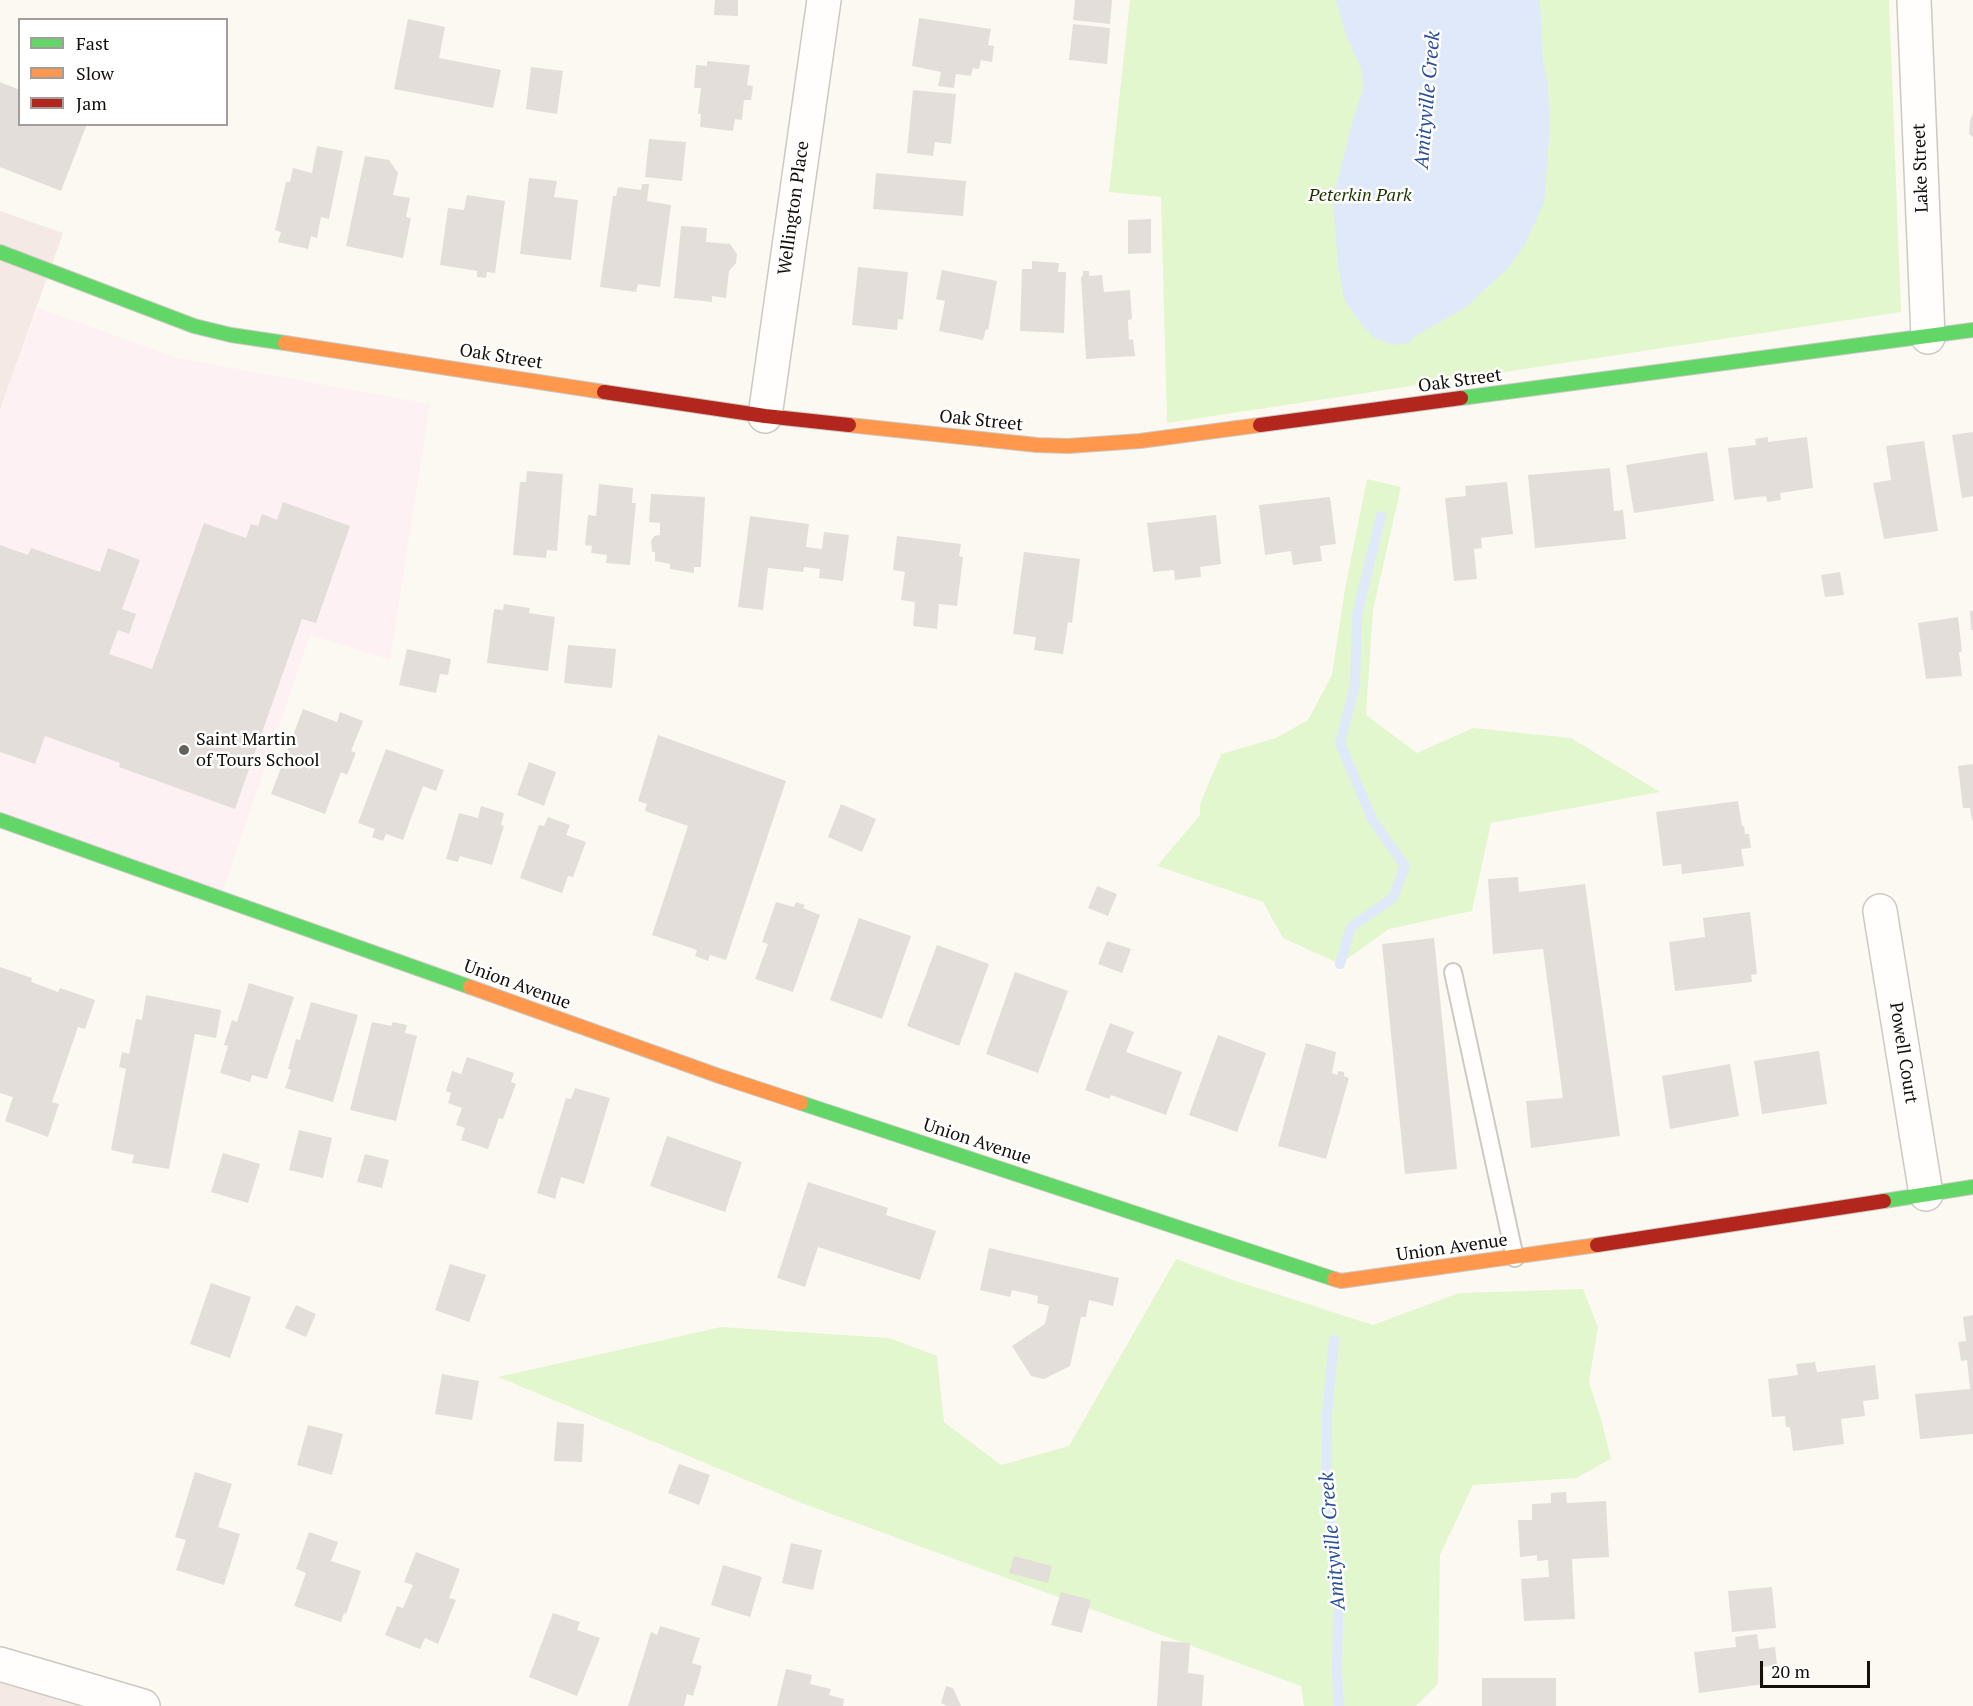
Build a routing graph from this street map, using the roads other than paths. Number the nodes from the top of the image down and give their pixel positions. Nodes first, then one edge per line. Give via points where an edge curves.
1 (824, 0) edge
2 (1914, 0) edge
3 (0, 252) edge
4 (1973, 330) edge
5 (1928, 337) junction
6 (765, 416) junction
7 (0, 820) edge
8 (1880, 912) dead end
9 (1453, 972) dead end
10 (1973, 1187) edge
11 (1926, 1194) junction
12 (1515, 1257) junction
13 (0, 1664) edge
14 (143, 1706) edge

1 - 6 street, Wellington Place
2 - 5 street, Lake Street
3 - 6 street, Oak Street via 194,327 231,335
4 - 5 street, Oak Street
5 - 6 street, Oak Street via 1140,441 1068,446
7 - 12 street, Union Avenue via 720,1076 1341,1281
8 - 11 street, Powell Court
9 - 12 lane
10 - 11 street, Union Avenue
11 - 12 street, Union Avenue
13 - 14 street

